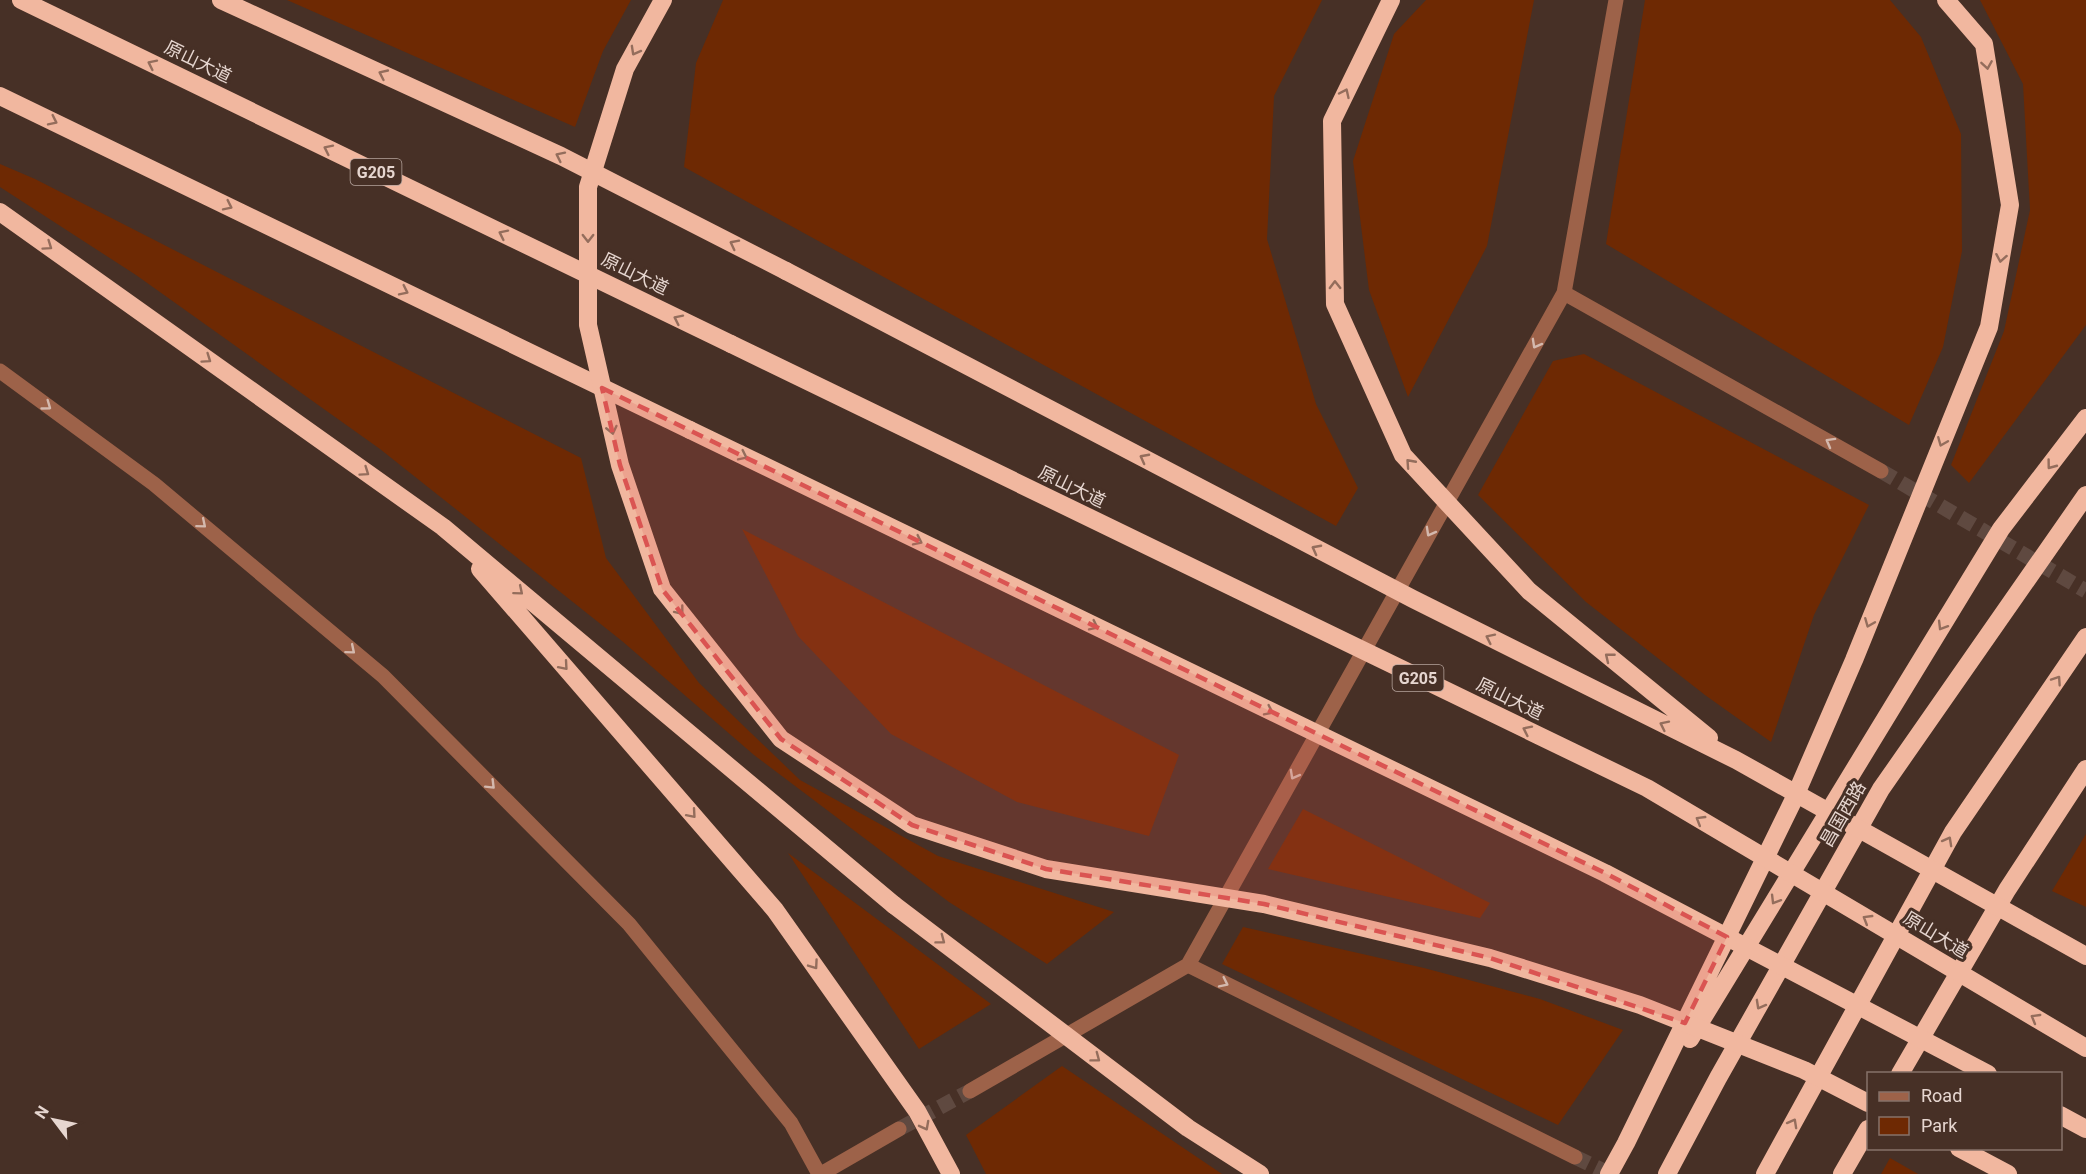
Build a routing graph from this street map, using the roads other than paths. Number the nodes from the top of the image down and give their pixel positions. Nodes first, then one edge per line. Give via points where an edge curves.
1 (21, 0) edge
2 (221, 0) edge
3 (663, 0) edge
4 (1391, 0) edge
5 (1616, 0) edge
6 (1946, 0) edge
7 (0, 96) edge
8 (0, 212) edge
9 (1564, 292) junction
10 (0, 371) edge
11 (2086, 418) edge
12 (1881, 471) tunnel mouth
13 (2086, 495) edge
14 (443, 527) junction
15 (2086, 637) edge
16 (1736, 760) junction
17 (2086, 769) edge
18 (1996, 906) junction
19 (2086, 945) edge
20 (2086, 956) edge
21 (1188, 965) junction
22 (2086, 1048) edge
23 (1901, 1072) edge
24 (1984, 1072) edge
25 (970, 1091) tunnel mouth
26 (1867, 1101) edge
27 (2062, 1116) edge
28 (899, 1129) tunnel mouth
29 (2086, 1129) edge
30 (1867, 1132) edge
31 (1626, 1143) junction
32 (1961, 1150) edge
33 (1575, 1157) tunnel mouth
34 (820, 1174) edge
35 (951, 1174) edge
36 (1260, 1174) edge
37 (1609, 1174) edge
38 (1667, 1174) edge
39 (1765, 1174) edge
40 (1842, 1174) edge
41 (2008, 1174) edge

22 -> 1 highway, 原山大道 / G205, bridge via 1647,788
16 -> 2 highway, bridge via 1413,599 561,156
3 -> 26 highway, bridge via 625,69 588,187 588,326 620,465 662,589 781,740 912,825 1047,869 1264,903 1490,958 1640,1005 1804,1070
16 -> 4 highway, bridge via 1529,591 1403,455 1335,304 1332,121
5 - 9 lane
6 -> 31 highway via 1984,44 2010,205 1989,327 1793,801
7 -> 24 highway, bridge via 1605,873
8 -> 14 highway
12 -> 9 lane
9 -> 21 lane
10 -> 34 lane via 154,484 383,676 629,924 791,1123
11 -> 31 highway via 2001,530
13 -> 38 highway, 昌国西路 via 1881,789
14 -> 35 highway via 776,910 917,1111
14 -> 36 highway, bridge via 894,905 1188,1128
39 -> 15 highway via 1953,832
16 - 18 highway, bridge
17 - 23 highway via 2007,890
18 - 19 highway, bridge
18 - 20 highway, bridge
21 - 25 lane
21 -> 33 lane
27 - 29 highway
28 - 34 lane
30 - 40 highway
31 - 37 highway
32 - 41 highway

